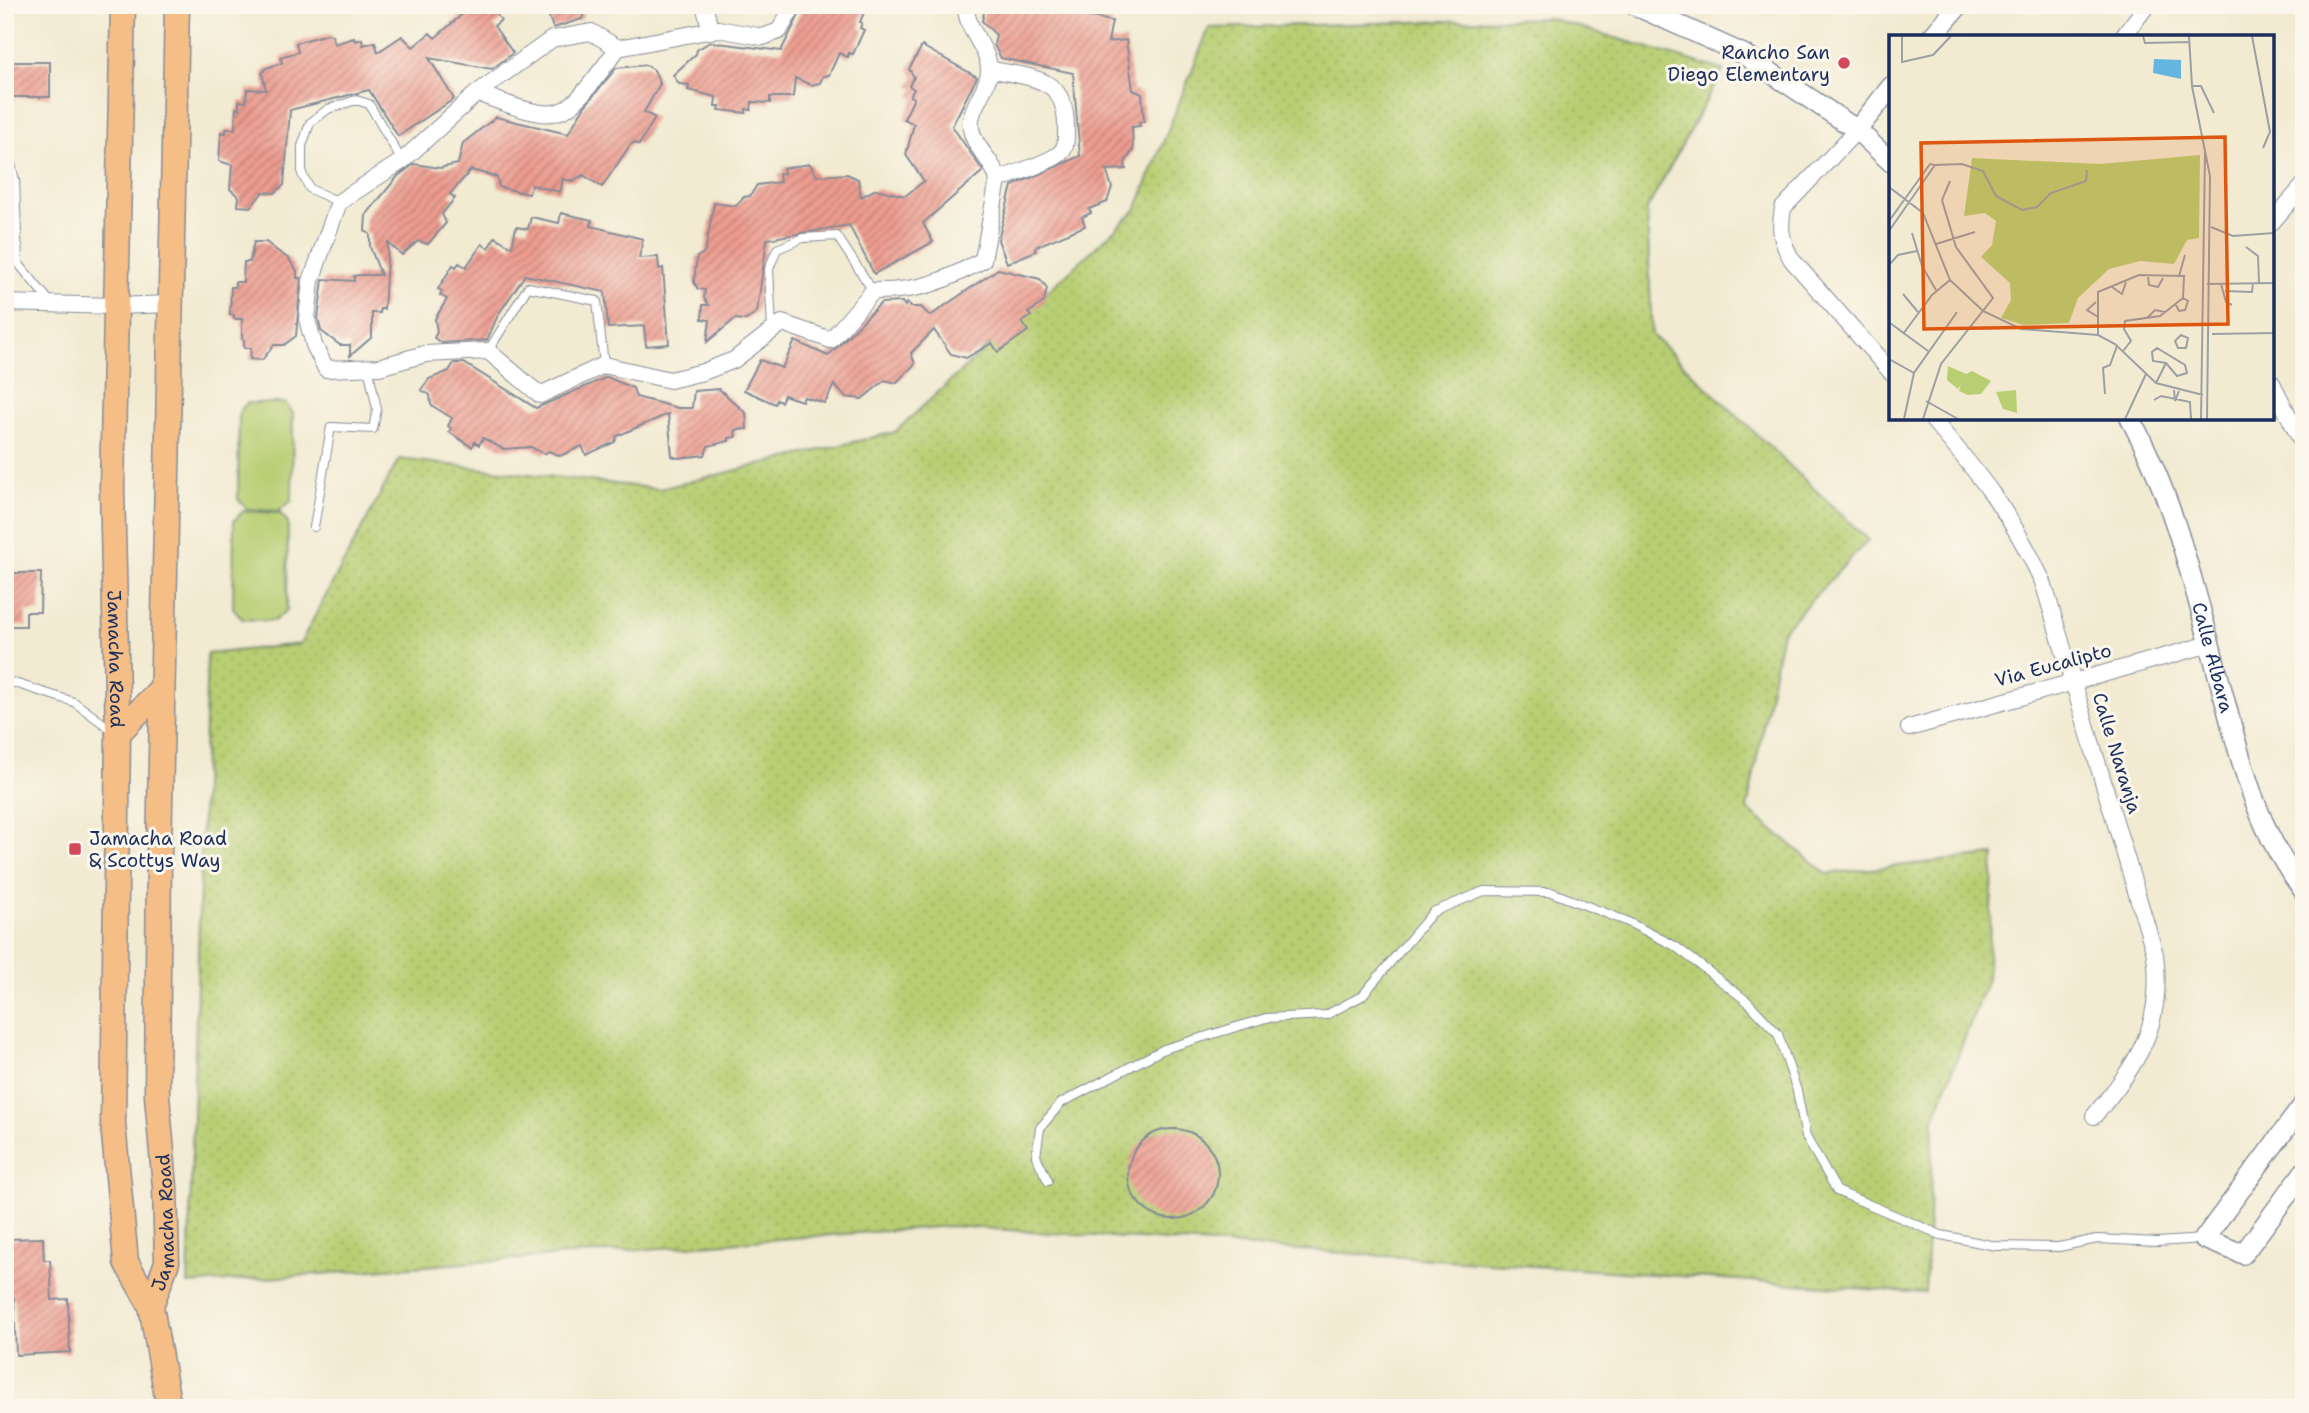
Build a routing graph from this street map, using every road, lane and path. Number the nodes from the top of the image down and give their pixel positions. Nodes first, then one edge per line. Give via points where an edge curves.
1 (123, 5) edge
2 (177, 5) edge
3 (704, 5) edge
4 (793, 5) edge
5 (966, 5) edge
6 (1634, 5) edge
7 (1959, 5) edge
8 (2141, 7) edge
9 (710, 31) junction
10 (1934, 35) edge
11 (2124, 35) edge
12 (618, 48) junction
13 (989, 69) junction
14 (1889, 90) edge
15 (477, 93) junction
16 (1857, 130) junction
17 (5, 158) edge
18 (1889, 160) edge
19 (402, 161) junction
20 (998, 180) junction
21 (2304, 185) edge
22 (339, 202) junction
23 (2274, 220) edge
24 (5, 240) edge
25 (18, 245) junction
26 (873, 291) junction
27 (5, 303) edge
28 (51, 303) junction
29 (170, 304) junction
30 (116, 306) junction
31 (772, 330) junction
32 (488, 351) junction
33 (604, 365) junction
34 (374, 367) junction
35 (1889, 370) edge
36 (2274, 387) edge
37 (1933, 420) edge
38 (2131, 420) edge
39 (2304, 446) edge
40 (314, 527) dead end
41 (2210, 644) junction
42 (5, 680) edge
43 (2074, 681) junction
44 (162, 688) junction
45 (1909, 728) dead end
46 (118, 733) junction
47 (2304, 891) edge
48 (2304, 1104) edge
49 (2094, 1116) dead end
50 (2304, 1172) edge
51 (1048, 1181) dead end
52 (2204, 1240) junction
53 (151, 1306) junction
54 (169, 1408) edge

1 - 30 main road, Jamacha Road
2 - 29 main road, Jamacha Road
3 - 9 street
4 - 9 street via 779,31 763,37
5 - 13 street via 969,27
6 - 16 street via 1743,54
7 - 10 street
8 - 11 street
9 - 12 street
12 - 15 street via 591,32 552,39
12 - 15 street via 575,105 554,115 534,115
13 - 20 street via 971,130
13 - 20 street via 1048,82 1062,99 1067,119 1066,143 1058,155
14 - 16 street
15 - 19 street
16 - 18 street
16 - 35 street via 1783,208 1781,242
17 - 25 lane via 15,180
19 - 22 street
19 - 22 lane via 369,104 356,100 328,109 310,123 302,146 302,174 310,189
20 - 26 street via 983,260 908,292
21 - 23 street
22 - 34 street via 311,281 307,319 326,369
24 - 25 lane
25 - 28 lane via 18,263
26 - 31 street via 831,340 782,323
26 - 31 lane via 837,236 803,238 777,249 769,269
27 - 28 street
28 - 30 street
29 - 30 street
29 - 44 main road, Jamacha Road
30 - 46 main road, Jamacha Road via 112,488
31 - 33 street via 734,360 670,380
32 - 33 street via 540,394
32 - 33 lane via 528,287 597,301
32 - 34 street via 425,354
34 - 40 lane via 377,409 373,429 331,426
36 - 39 street
37 - 43 street, Calle Naranja via 1989,485 2027,548
38 - 41 street, Calle Albara via 2166,493
41 - 43 street, Via Eucalipto
41 - 47 street, Calle Albara via 2257,811
42 - 46 lane via 74,702
43 - 45 street, Via Eucalipto
43 - 49 street, Calle Naranja via 2155,954 2158,978 2154,1016 2141,1054
44 - 46 main road
44 - 53 main road, Jamacha Road via 157,1096 167,1262
46 - 53 main road, Jamacha Road via 113,1124 127,1262
48 - 52 street
50 - 52 street via 2243,1254
51 - 52 lane via 1036,1156 1040,1128 1061,1103 1164,1049 1266,1018 1326,1015 1362,996 1433,912 1484,891 1551,892 1626,921 1675,947 1748,1002 1778,1034 1806,1136 1837,1191 1941,1235 1996,1246 2059,1247 2097,1239
53 - 54 main road, Jamacha Road

